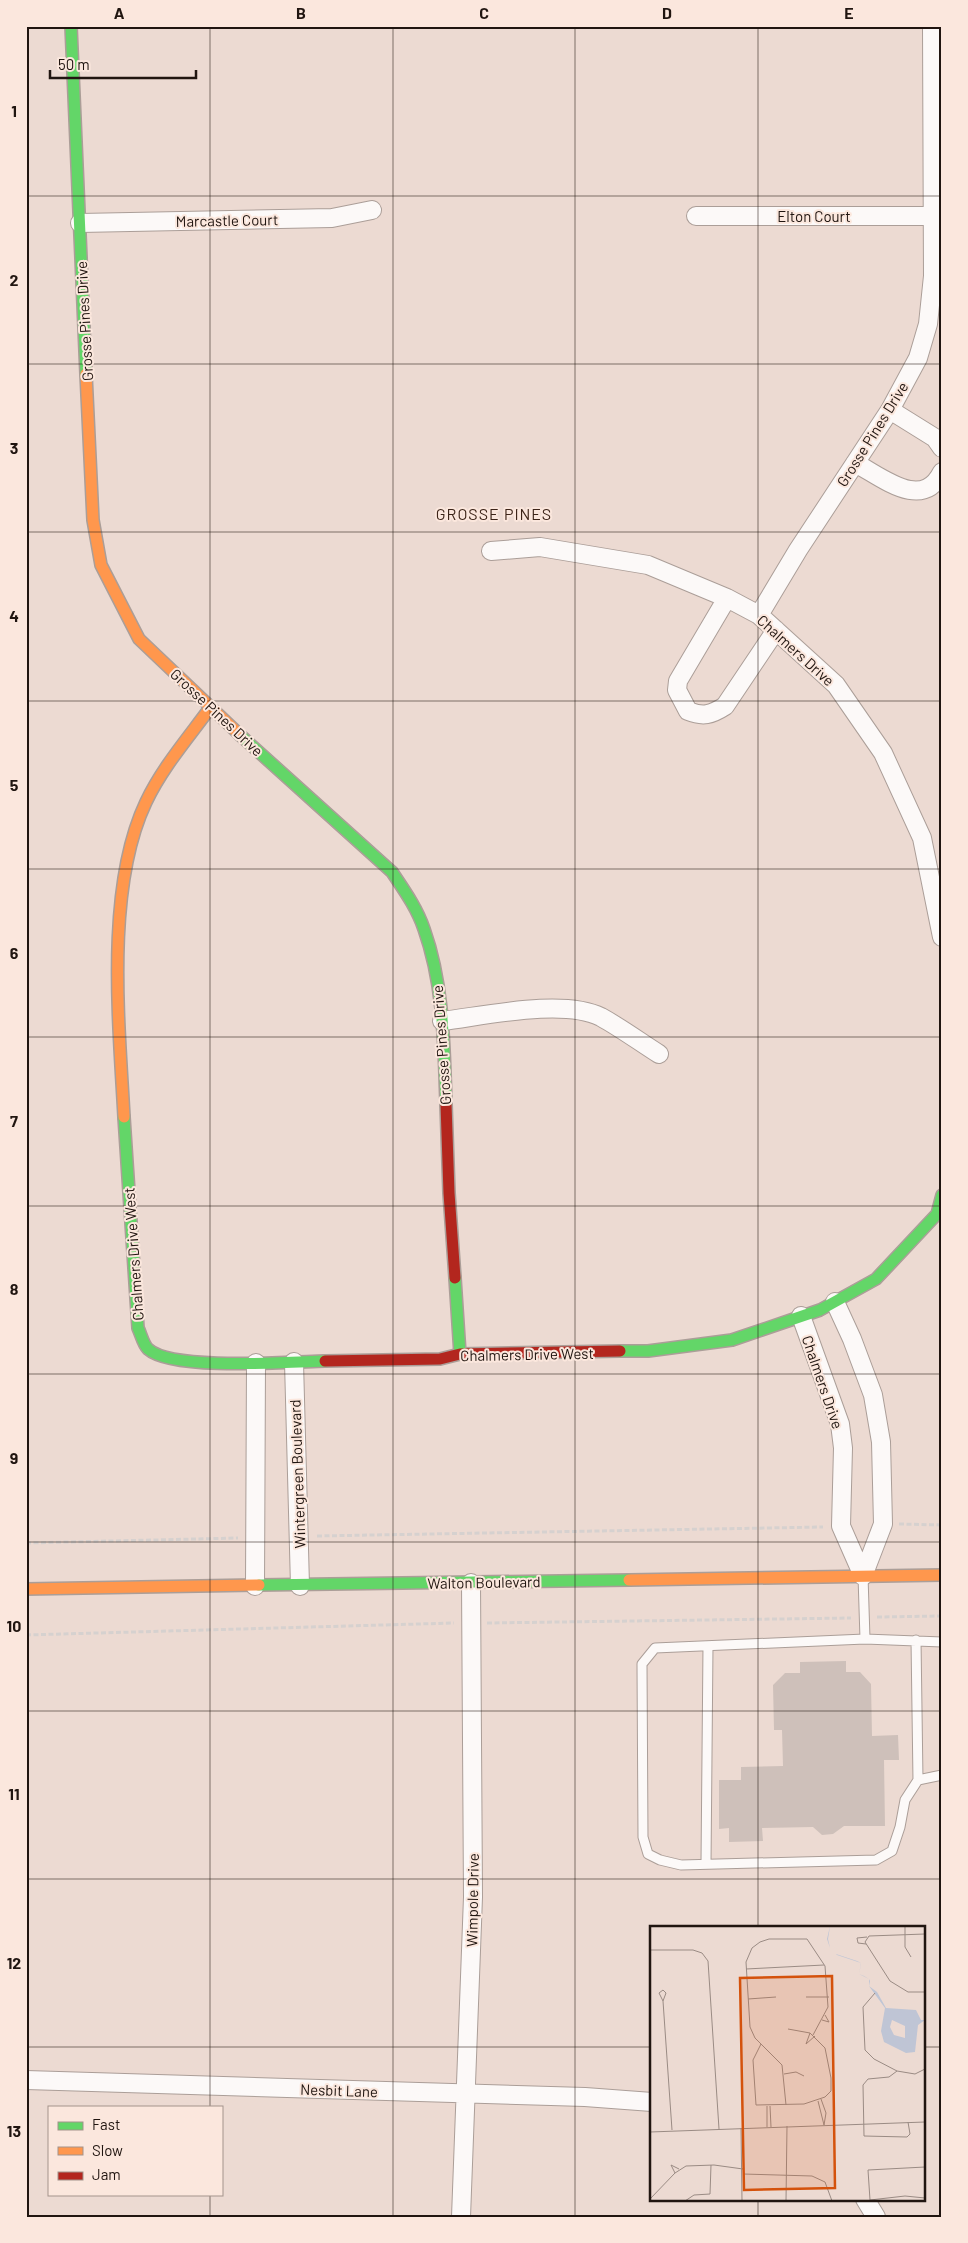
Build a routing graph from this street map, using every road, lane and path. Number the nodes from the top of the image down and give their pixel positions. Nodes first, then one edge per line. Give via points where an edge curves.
1 (71, 26) edge
2 (932, 26) edge
3 (372, 210) dead end
4 (696, 216) dead end
5 (932, 216) junction
6 (80, 223) junction
7 (890, 410) junction
8 (942, 448) edge
9 (855, 463) junction
10 (942, 472) edge
11 (491, 552) dead end
12 (727, 598) junction
13 (759, 615) junction
14 (776, 630) junction
15 (210, 708) junction
16 (942, 938) edge
17 (442, 1021) junction
18 (659, 1054) dead end
19 (942, 1195) edge
20 (828, 1306) junction
21 (801, 1316) junction
22 (460, 1354) junction
23 (294, 1362) junction
24 (256, 1363) junction
25 (883, 1524) junction
26 (942, 1525) edge
27 (842, 1526) junction
28 (298, 1536) junction
29 (256, 1538) junction
30 (26, 1543) edge
31 (942, 1575) edge
32 (863, 1576) junction
33 (471, 1583) junction
34 (255, 1586) junction
35 (300, 1586) junction
36 (26, 1589) edge
37 (865, 1639) junction
38 (916, 1640) junction
39 (942, 1642) edge
40 (708, 1646) junction
41 (942, 1775) edge
42 (918, 1780) junction
43 (706, 1864) junction
44 (26, 2080) edge
45 (466, 2094) junction
46 (650, 2102) edge
47 (867, 2200) edge
48 (461, 2217) edge
49 (876, 2217) edge

1 - 6 street, Grosse Pines Drive
2 - 5 street, Grosse Pines Drive
3 - 6 street, Marcastle Court via 332,218
4 - 5 street, Elton Court
5 - 7 street, Grosse Pines Drive via 933,276 928,324 918,358
6 - 15 street, Grosse Pines Drive via 93,520 101,565 139,639
7 - 8 street via 935,438
7 - 9 street, Grosse Pines Drive
9 - 10 street via 904,490 921,492 936,483
9 - 13 street, Grosse Pines Drive
11 - 12 street, Chalmers Drive via 540,547 640,564
12 - 13 street, Chalmers Drive
12 - 14 street via 678,681 677,690 688,711 700,716 712,715 725,706
13 - 14 street, Chalmers Drive
14 - 16 street, Chalmers Drive via 836,685 883,753 922,838
15 - 17 street, Grosse Pines Drive via 392,872 424,929 440,995
15 - 24 street, Chalmers Drive West via 163,772 140,814 124,874 117,944 138,1328 147,1348 166,1359
17 - 18 street via 529,1010 572,1010 600,1017
17 - 22 street, Grosse Pines Drive
19 - 20 street via 937,1214 876,1279
20 - 21 street, Chalmers Drive West
20 - 25 street via 852,1339 873,1395 881,1442
21 - 22 street, Chalmers Drive West via 732,1340 648,1351
21 - 27 street, Chalmers Drive via 840,1424 843,1448
22 - 23 street, Chalmers Drive West via 440,1359
23 - 24 street, Chalmers Drive West
23 - 28 street, Wintergreen Boulevard
24 - 29 street
25 - 26 path
25 - 32 street
27 - 28 path
27 - 32 street, Chalmers Drive
28 - 35 street, Wintergreen Boulevard
29 - 30 path
29 - 34 street
31 - 32 street, Walton Boulevard
32 - 33 street, Walton Boulevard
32 - 37 lane
33 - 35 street, Walton Boulevard
33 - 45 street, Wimpole Drive via 473,1897
34 - 35 street, Walton Boulevard
34 - 36 street, Walton Boulevard
37 - 38 lane
37 - 40 lane
38 - 39 lane
38 - 42 lane
40 - 43 lane
40 - 43 lane via 655,1648 642,1664 643,1837 648,1854 681,1865
41 - 42 lane
42 - 43 lane via 905,1800 892,1851 876,1860
44 - 45 street, Nesbit Lane
45 - 46 street, Nesbit Lane
45 - 48 street, Wimpole Drive
47 - 49 street

